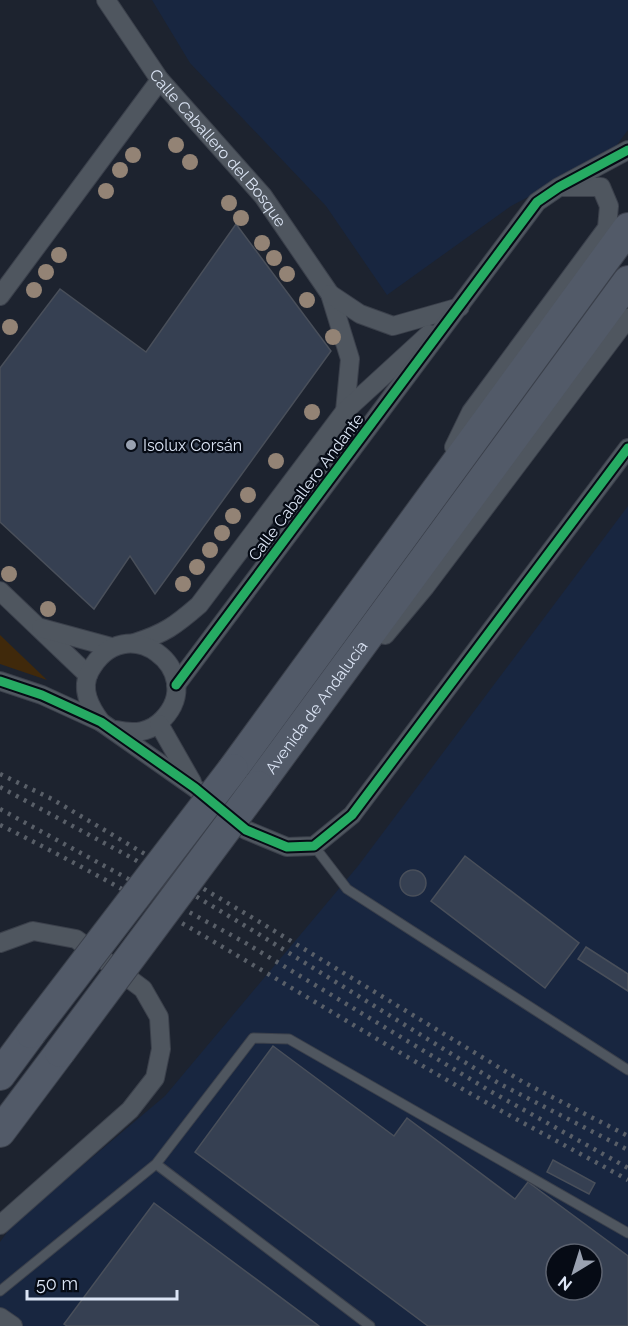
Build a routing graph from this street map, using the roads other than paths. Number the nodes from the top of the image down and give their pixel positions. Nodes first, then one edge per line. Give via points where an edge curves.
1 (106, 0) edge
2 (160, 80) junction
3 (628, 150) edge
4 (558, 187) junction
5 (628, 228) edge
6 (628, 281) edge
7 (330, 294) junction
8 (0, 296) edge
9 (459, 307) junction
10 (628, 318) edge
11 (345, 411) junction
12 (628, 448) edge
13 (428, 501) junction
14 (0, 591) edge
15 (38, 627) junction
16 (134, 643) junction
17 (111, 647) junction
18 (0, 681) edge
19 (87, 682) junction
20 (176, 686) junction
21 (42, 695) junction
22 (159, 724) junction
23 (108, 726) junction
24 (258, 786) junction
25 (195, 788) junction
26 (314, 846) junction
27 (0, 941) edge
28 (628, 1070) edge
29 (0, 1075) edge
30 (0, 1132) edge
31 (156, 1164) junction
32 (0, 1225) edge
33 (628, 1233) edge
34 (0, 1291) edge
35 (0, 1317) edge
36 (13, 1326) edge
37 (370, 1326) edge

1 - 2 street, Calle Caballero del Bosque
2 - 7 street, Calle Caballero del Bosque via 263,196
2 - 8 street
3 - 4 street
4 - 9 street via 537,202
4 - 13 street via 601,188 609,206 607,228 471,412
5 - 13 main road, Avenida de Andalucía
6 - 24 main road, Avenida de Andalucía
7 - 9 street, Calle Caballero del Bosque via 360,314 393,326
7 - 11 street, Calle Caballero del Bosque via 350,358
9 - 11 street, Calle Caballero Andante
9 - 20 street, Calle Caballero Andante
10 - 24 street via 425,587
11 - 16 street, Calle Caballero Andante via 200,605 158,636
12 - 26 street via 352,815
13 - 29 main road, Avenida de Andalucía, bridge via 233,769
14 - 15 street
15 - 17 street
15 - 19 street
16 - 17 street
16 - 20 street via 163,656
17 - 19 street via 97,659
18 - 21 street
19 - 21 street
19 - 23 street via 90,707
20 - 22 street via 169,713
21 - 23 street
22 - 23 street via 130,733
22 - 25 street
23 - 25 street
24 - 30 main road, Avenida de Andalucía, bridge
25 - 26 street via 246,830 286,847
26 - 28 lane via 347,889
27 - 32 street via 33,931 76,939 143,989 159,1017 162,1049 155,1078 130,1110
31 - 33 lane via 253,1038 289,1039
31 - 34 lane
31 - 37 lane
35 - 36 street

